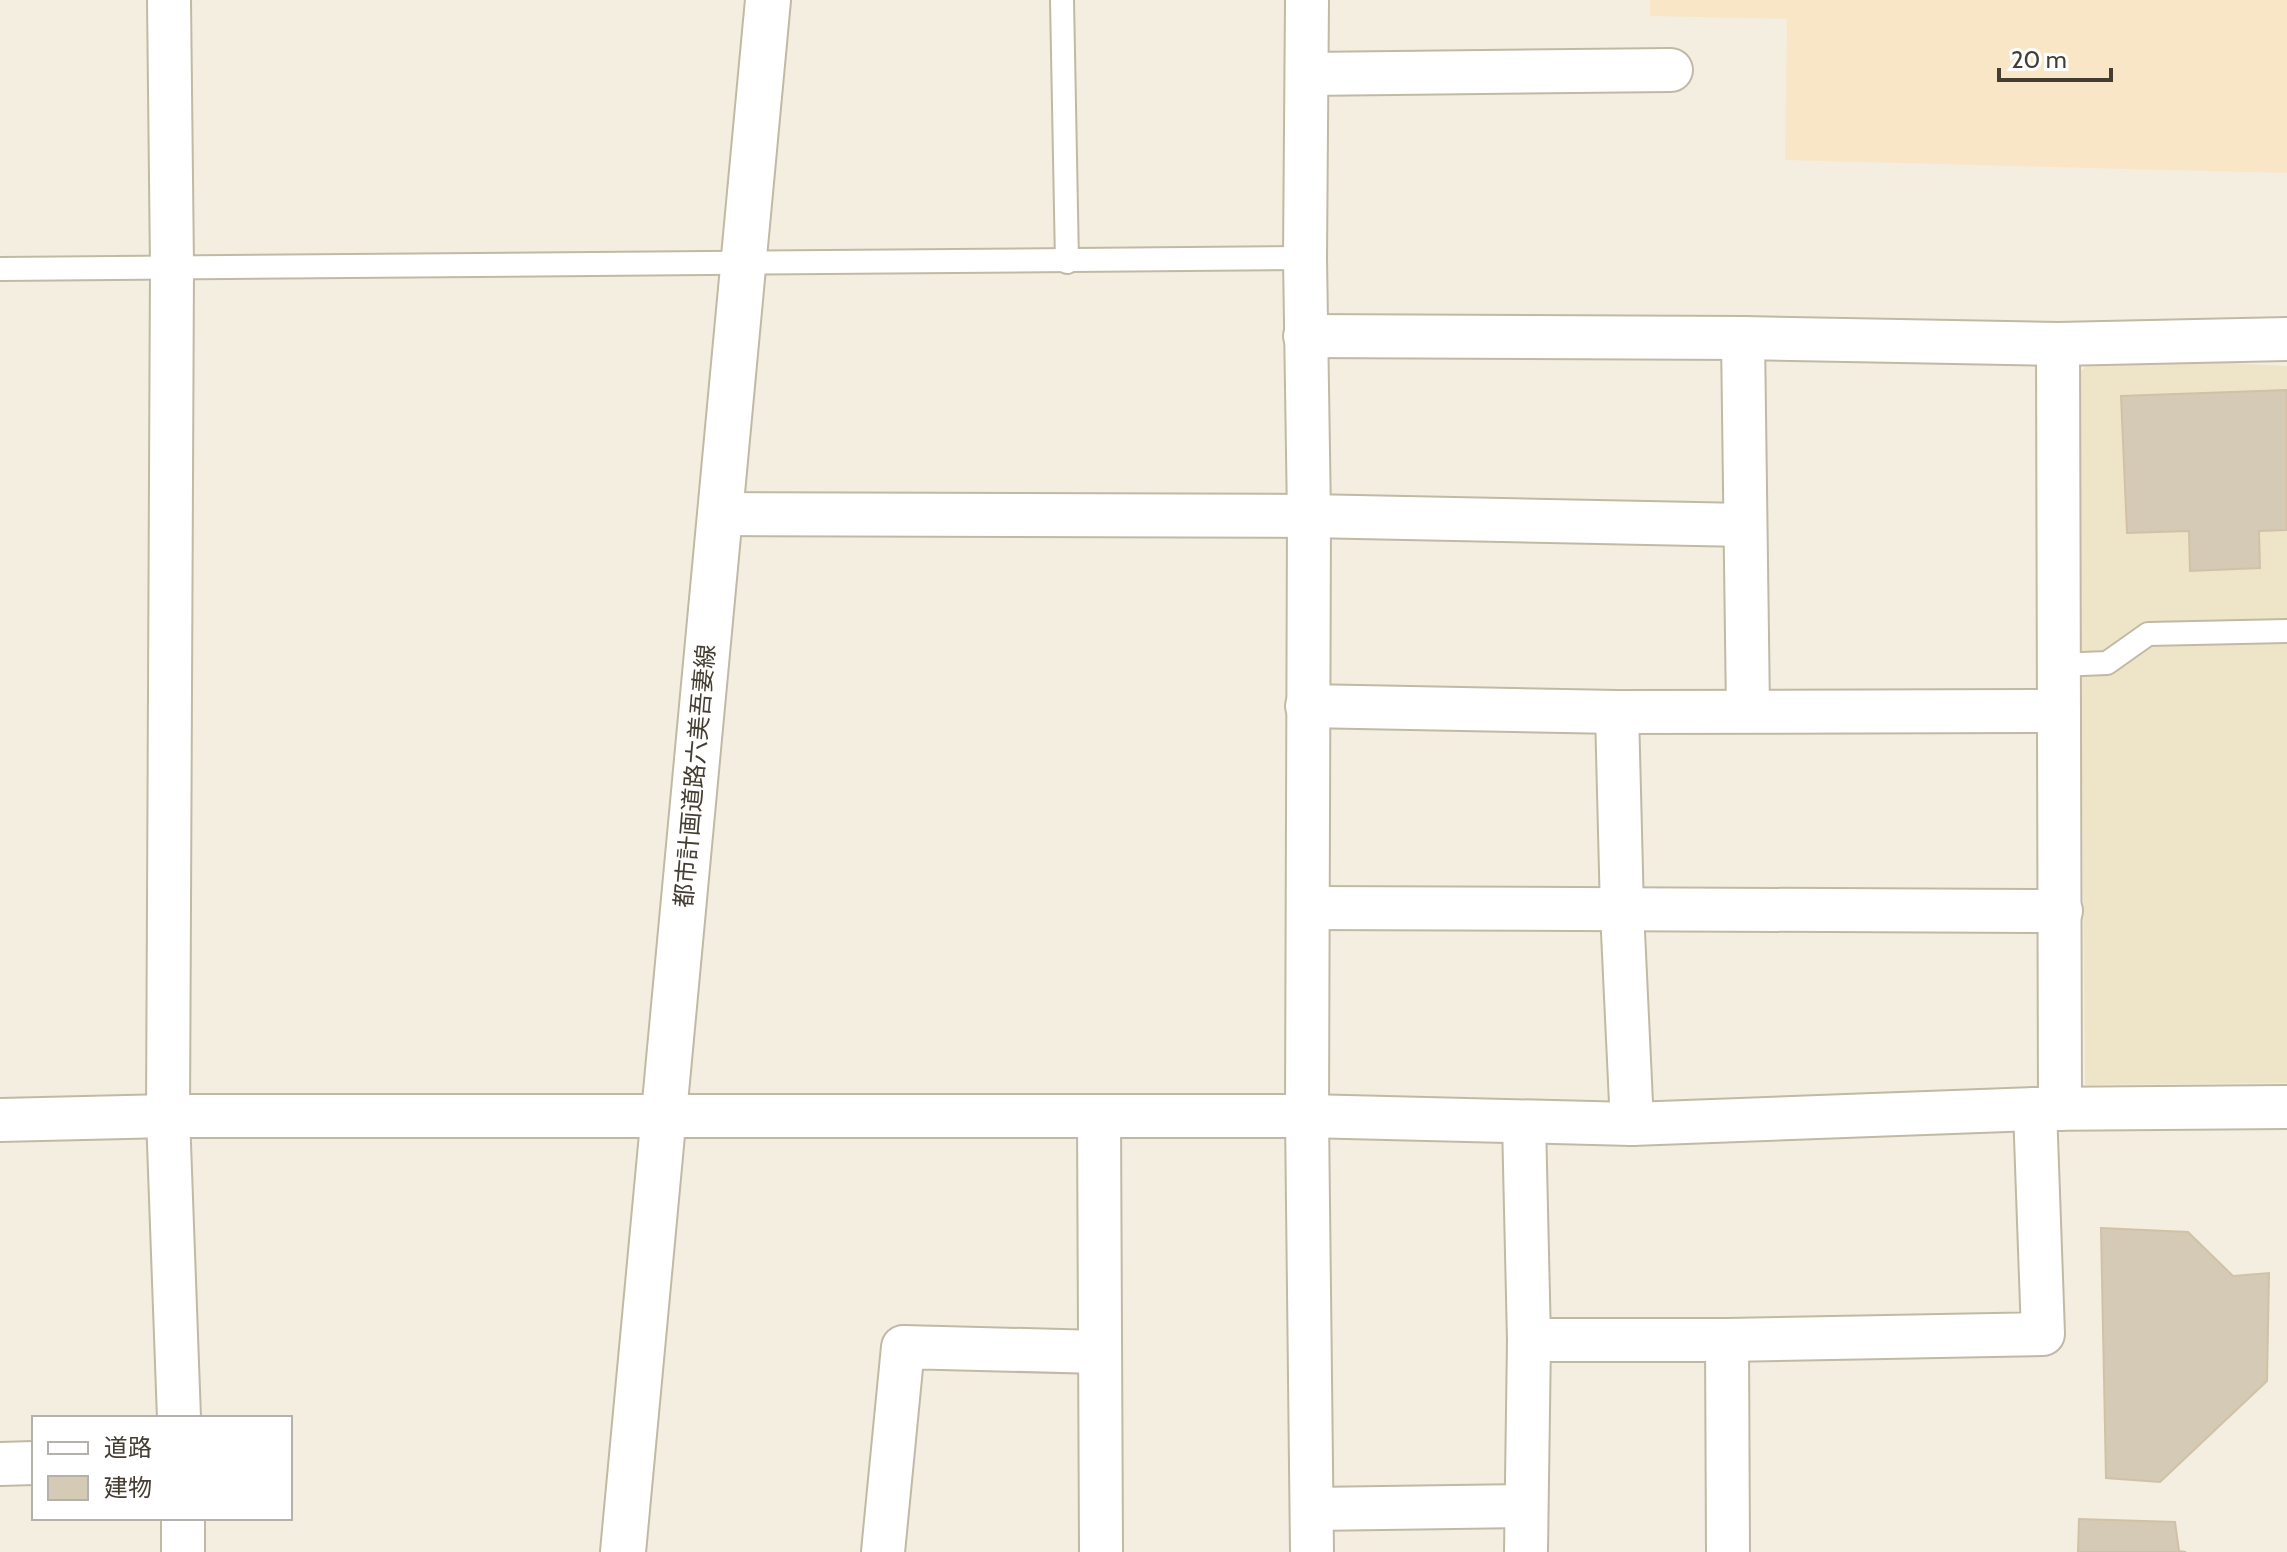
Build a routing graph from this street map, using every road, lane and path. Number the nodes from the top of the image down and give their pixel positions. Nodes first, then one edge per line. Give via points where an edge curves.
1 (169, 0) edge
2 (768, 0) edge
3 (1062, 0) edge
4 (1307, 0) edge
5 (1671, 70) dead end
6 (1307, 74) junction
7 (1305, 258) junction
8 (743, 262) junction
9 (1067, 262) junction
10 (172, 267) junction
11 (0, 269) edge
12 (1305, 336) junction
13 (1743, 338) junction
14 (2287, 339) edge
15 (2058, 344) junction
16 (720, 514) junction
17 (1309, 516) junction
18 (1745, 525) junction
19 (2287, 631) edge
20 (2058, 665) junction
21 (1307, 706) junction
22 (1748, 711) junction
23 (2059, 711) junction
24 (1617, 712) junction
25 (1308, 908) junction
26 (1622, 911) junction
27 (2061, 911) junction
28 (2287, 1107) edge
29 (2048, 1109) junction
30 (168, 1116) junction
31 (1099, 1116) junction
32 (1307, 1116) junction
33 (662, 1117) junction
34 (0, 1120) edge
35 (1524, 1122) junction
36 (1632, 1124) junction
37 (1529, 1340) junction
38 (1727, 1340) junction
39 (1100, 1352) junction
40 (179, 1416) edge
41 (32, 1463) edge
42 (0, 1464) edge
43 (1525, 1506) junction
44 (1312, 1509) junction
45 (183, 1520) edge
46 (183, 1552) edge
47 (623, 1552) edge
48 (883, 1552) edge
49 (1101, 1552) edge
50 (1312, 1552) edge
51 (1526, 1552) edge
52 (1728, 1552) edge

1 - 10 street
2 - 8 street, 都市計画道路六美吾妻線
3 - 9 lane
4 - 6 street
5 - 6 street
6 - 7 street
7 - 9 lane
7 - 12 street
8 - 9 lane
8 - 10 lane
8 - 16 street, 都市計画道路六美吾妻線
10 - 11 lane
10 - 30 street
12 - 13 street
12 - 17 street
13 - 15 street
13 - 18 street
14 - 15 street
15 - 20 street
16 - 17 street
16 - 33 street, 都市計画道路六美吾妻線
17 - 18 street
17 - 21 street
18 - 22 street
19 - 20 lane via 2148,634 2107,663
20 - 23 street
21 - 24 street
21 - 25 street
22 - 23 street
22 - 24 street
23 - 27 street
24 - 26 street
25 - 26 street
25 - 32 street
26 - 27 street
26 - 36 street
27 - 29 street
28 - 29 street
29 - 36 street
29 - 38 street via 2043,1334
30 - 33 street
30 - 34 street
30 - 40 street
31 - 32 street
31 - 33 street
31 - 39 street
32 - 35 street
32 - 44 street
33 - 47 street, 都市計画道路六美吾妻線
35 - 36 street
35 - 37 street
37 - 38 street
37 - 43 street
38 - 52 street
39 - 48 street via 903,1347
39 - 49 street
41 - 42 street
43 - 44 street
43 - 51 street
44 - 50 street
45 - 46 street

